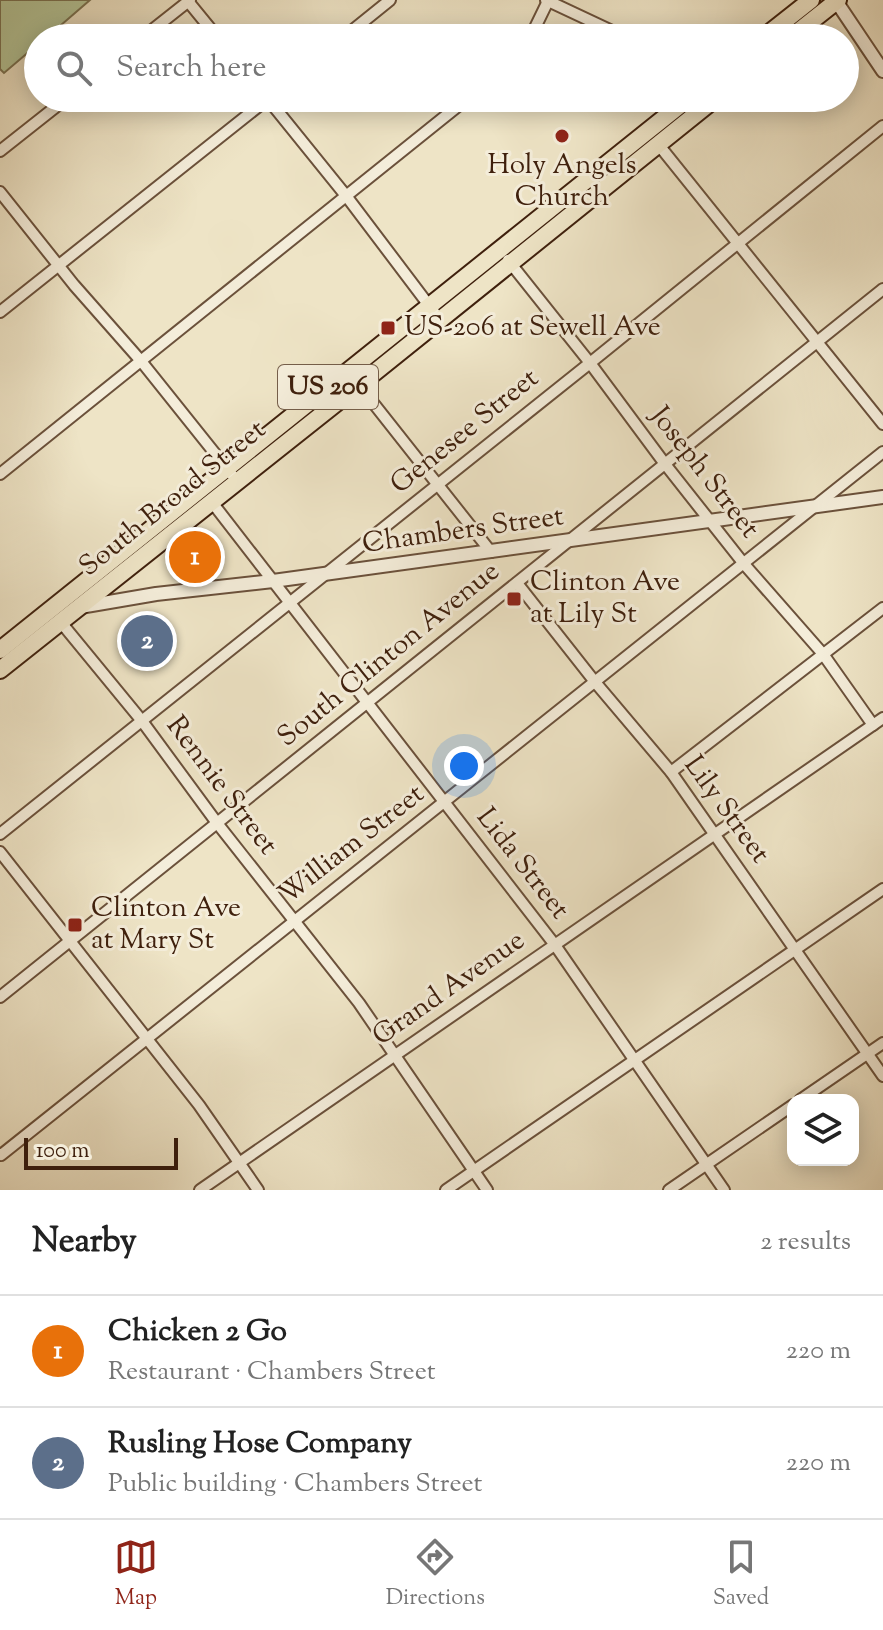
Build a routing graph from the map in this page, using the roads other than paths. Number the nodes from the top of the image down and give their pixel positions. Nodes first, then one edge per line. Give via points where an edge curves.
1 (188, 0) edge
2 (390, 0) edge
3 (547, 0) edge
4 (811, 0) edge
5 (837, 1) edge
6 (159, 24) edge
7 (207, 24) edge
8 (360, 24) edge
9 (536, 24) edge
10 (598, 24) edge
11 (781, 24) edge
12 (808, 24) edge
13 (852, 24) edge
14 (859, 34) edge
15 (883, 71) edge
16 (49, 112) edge
17 (250, 112) edge
18 (279, 112) edge
19 (451, 112) edge
20 (671, 112) edge
21 (698, 112) edge
22 (883, 126) edge
23 (658, 144) junction
24 (0, 151) edge
25 (0, 192) edge
26 (347, 197) junction
27 (738, 244) junction
28 (499, 249) junction
29 (510, 263) junction
30 (58, 265) junction
31 (883, 289) edge
32 (429, 306) junction
33 (0, 312) edge
34 (440, 320) junction
35 (817, 342) junction
36 (141, 361) junction
37 (590, 363) junction
38 (359, 385) junction
39 (883, 424) edge
40 (883, 452) edge
41 (665, 464) junction
42 (0, 474) edge
43 (232, 475) junction
44 (438, 485) junction
45 (883, 497) edge
46 (211, 501) junction
47 (814, 507) junction
48 (711, 522) junction
49 (569, 541) junction
50 (491, 552) junction
51 (744, 564) junction
52 (326, 574) junction
53 (273, 581) junction
54 (517, 583) junction
55 (289, 602) junction
56 (79, 607) junction
57 (883, 608) edge
58 (55, 616) junction
59 (30, 635) junction
60 (0, 650) edge
61 (823, 654) junction
62 (0, 670) edge
63 (595, 682) junction
64 (367, 703) junction
65 (142, 721) junction
66 (878, 722) edge
67 (671, 772) junction
68 (444, 803) junction
69 (217, 823) junction
70 (0, 834) edge
71 (716, 834) junction
72 (0, 852) edge
73 (883, 889) edge
74 (294, 922) junction
75 (70, 941) junction
76 (555, 945) junction
77 (795, 949) junction
78 (0, 997) edge
79 (146, 1038) junction
80 (883, 1043) edge
81 (868, 1054) junction
82 (395, 1055) junction
83 (634, 1060) junction
84 (883, 1076) edge
85 (809, 1094) edge
86 (787, 1109) edge
87 (1, 1155) edge
88 (239, 1163) junction
89 (706, 1165) junction
90 (473, 1171) junction
91 (200, 1190) edge
92 (258, 1190) edge
93 (446, 1190) edge
94 (487, 1190) edge
95 (669, 1190) edge
96 (724, 1190) edge

1 - 6 street
1 - 7 street
2 - 8 street
3 - 9 street
3 - 10 street
4 - 11 main road
5 - 12 main road
5 - 13 street
14 - 15 street
16 - 24 street
17 - 30 street
18 - 26 street
19 - 26 street
20 - 28 main road, South Broad Street / US 206
21 - 23 main road, South Broad Street / US 206
22 - 27 street, Genesee Street
23 - 27 street
23 - 29 main road, South Broad Street / US 206
25 - 30 street
26 - 32 street
26 - 36 street
27 - 35 street
27 - 37 street, Genesee Street
28 - 29 street, Joseph Street
28 - 32 main road, South Broad Street / US 206
29 - 34 main road, South Broad Street / US 206
29 - 37 street, Joseph Street
30 - 33 street
30 - 36 street
31 - 35 street, South Clinton Avenue
32 - 34 street
32 - 43 main road, South Broad Street / US 206
34 - 38 main road, South Broad Street / US 206
35 - 39 street
35 - 41 street, South Clinton Avenue
36 - 42 street
36 - 43 street
37 - 41 street, Joseph Street
37 - 44 street, Genesee Street
38 - 43 main road, South Broad Street / US 206
38 - 44 street
40 - 47 street, William Street
41 - 48 street, Joseph Street
41 - 49 street, South Clinton Avenue
43 - 46 main road, South Broad Street / US 206
43 - 58 main road, South Broad Street / US 206
44 - 50 street
44 - 52 street, Genesee Street
45 - 47 street, Chambers Street
46 - 53 street, Lida Street
46 - 56 main road, South Broad Street / US 206
47 - 48 street, Chambers Street
47 - 51 street, William Street
48 - 49 street, Chambers Street
48 - 51 street, Joseph Street
49 - 50 street, Chambers Street
49 - 54 street, South Clinton Avenue
50 - 52 street, Chambers Street
51 - 61 street, Joseph Street
51 - 63 street, William Street
52 - 53 street, Chambers Street
52 - 55 street, Genesee Street
53 - 55 street, Lida Street
53 - 56 street, Chambers Street
54 - 63 street, Lily Street
54 - 64 street, South Clinton Avenue
55 - 64 street, Lida Street
55 - 65 street, Genesee Street
56 - 58 main road, South Broad Street / US 206
57 - 61 street
58 - 59 main road, South Broad Street / US 206
58 - 65 street, Rennie Street
59 - 60 main road, South Broad Street / US 206
59 - 62 main road, South Broad Street / US 206
61 - 66 street, Joseph Street
61 - 67 street
63 - 67 street, Lily Street
63 - 68 street, William Street
64 - 68 street, Lida Street
64 - 69 street, South Clinton Avenue
65 - 69 street, Rennie Street
65 - 70 street, Genesee Street
66 - 71 street, Grand Avenue
67 - 71 street, Lily Street
68 - 74 street, William Street
68 - 76 street, Lida Street
69 - 74 street, Rennie Street
69 - 75 street, South Clinton Avenue
71 - 76 street, Grand Avenue
71 - 77 street, Lily Street
72 - 75 street
73 - 77 street
74 - 79 street, William Street
74 - 82 street, Rennie Street
75 - 78 street, South Clinton Avenue
75 - 79 street
76 - 82 street, Grand Avenue
76 - 83 street, Lida Street
77 - 81 street, Lily Street
77 - 83 street
79 - 87 street, William Street
79 - 88 street
80 - 81 street
81 - 84 street, Lily Street
81 - 85 street
82 - 88 street, Grand Avenue
82 - 90 street, Rennie Street
83 - 89 street, Lida Street
83 - 90 street
86 - 89 street
88 - 91 street, Grand Avenue
88 - 92 street
89 - 95 street
89 - 96 street, Lida Street
90 - 93 street
90 - 94 street, Rennie Street

